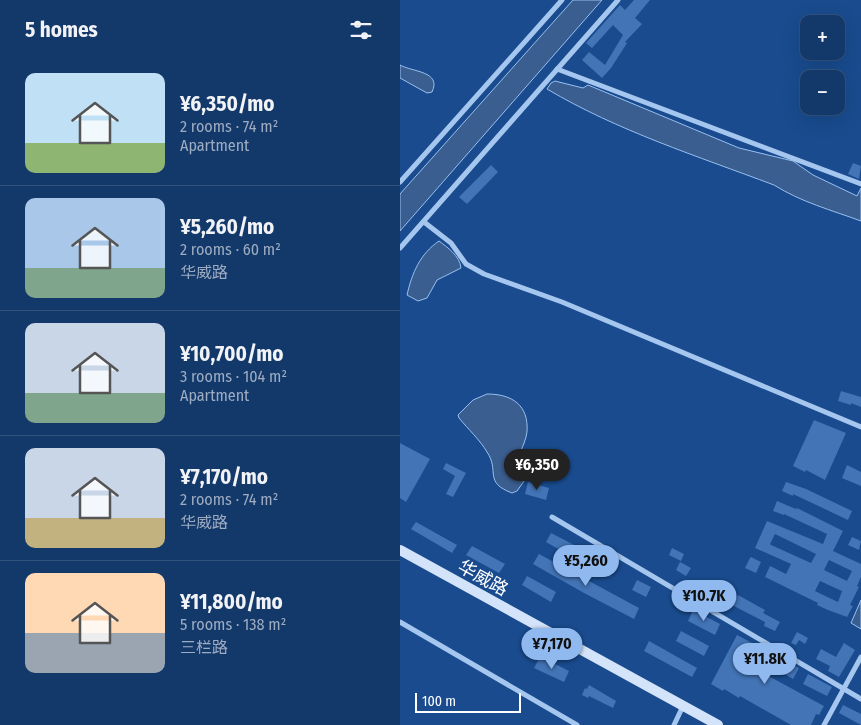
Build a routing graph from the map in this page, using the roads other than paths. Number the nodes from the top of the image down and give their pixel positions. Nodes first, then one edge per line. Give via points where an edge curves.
1 (562, 0) edge
2 (618, 0) edge
3 (557, 69) junction
4 (400, 182) edge
5 (861, 184) edge
6 (424, 222) junction
7 (400, 248) edge
8 (861, 428) edge
9 (552, 517) dead end
10 (400, 550) edge
11 (400, 622) edge
12 (861, 657) edge
13 (844, 689) junction
14 (861, 699) edge
15 (683, 706) junction
16 (577, 725) edge
17 (674, 725) edge
18 (718, 725) edge
19 (824, 725) edge

1 - 4 street
2 - 3 street
3 - 5 street
3 - 6 street
6 - 7 street
6 - 8 street via 451,244 466,264 484,274 562,302
9 - 13 street
10 - 15 main road, 华威路
11 - 16 street
12 - 13 street
13 - 14 street
13 - 19 street
15 - 17 street
15 - 18 main road, 华威路

